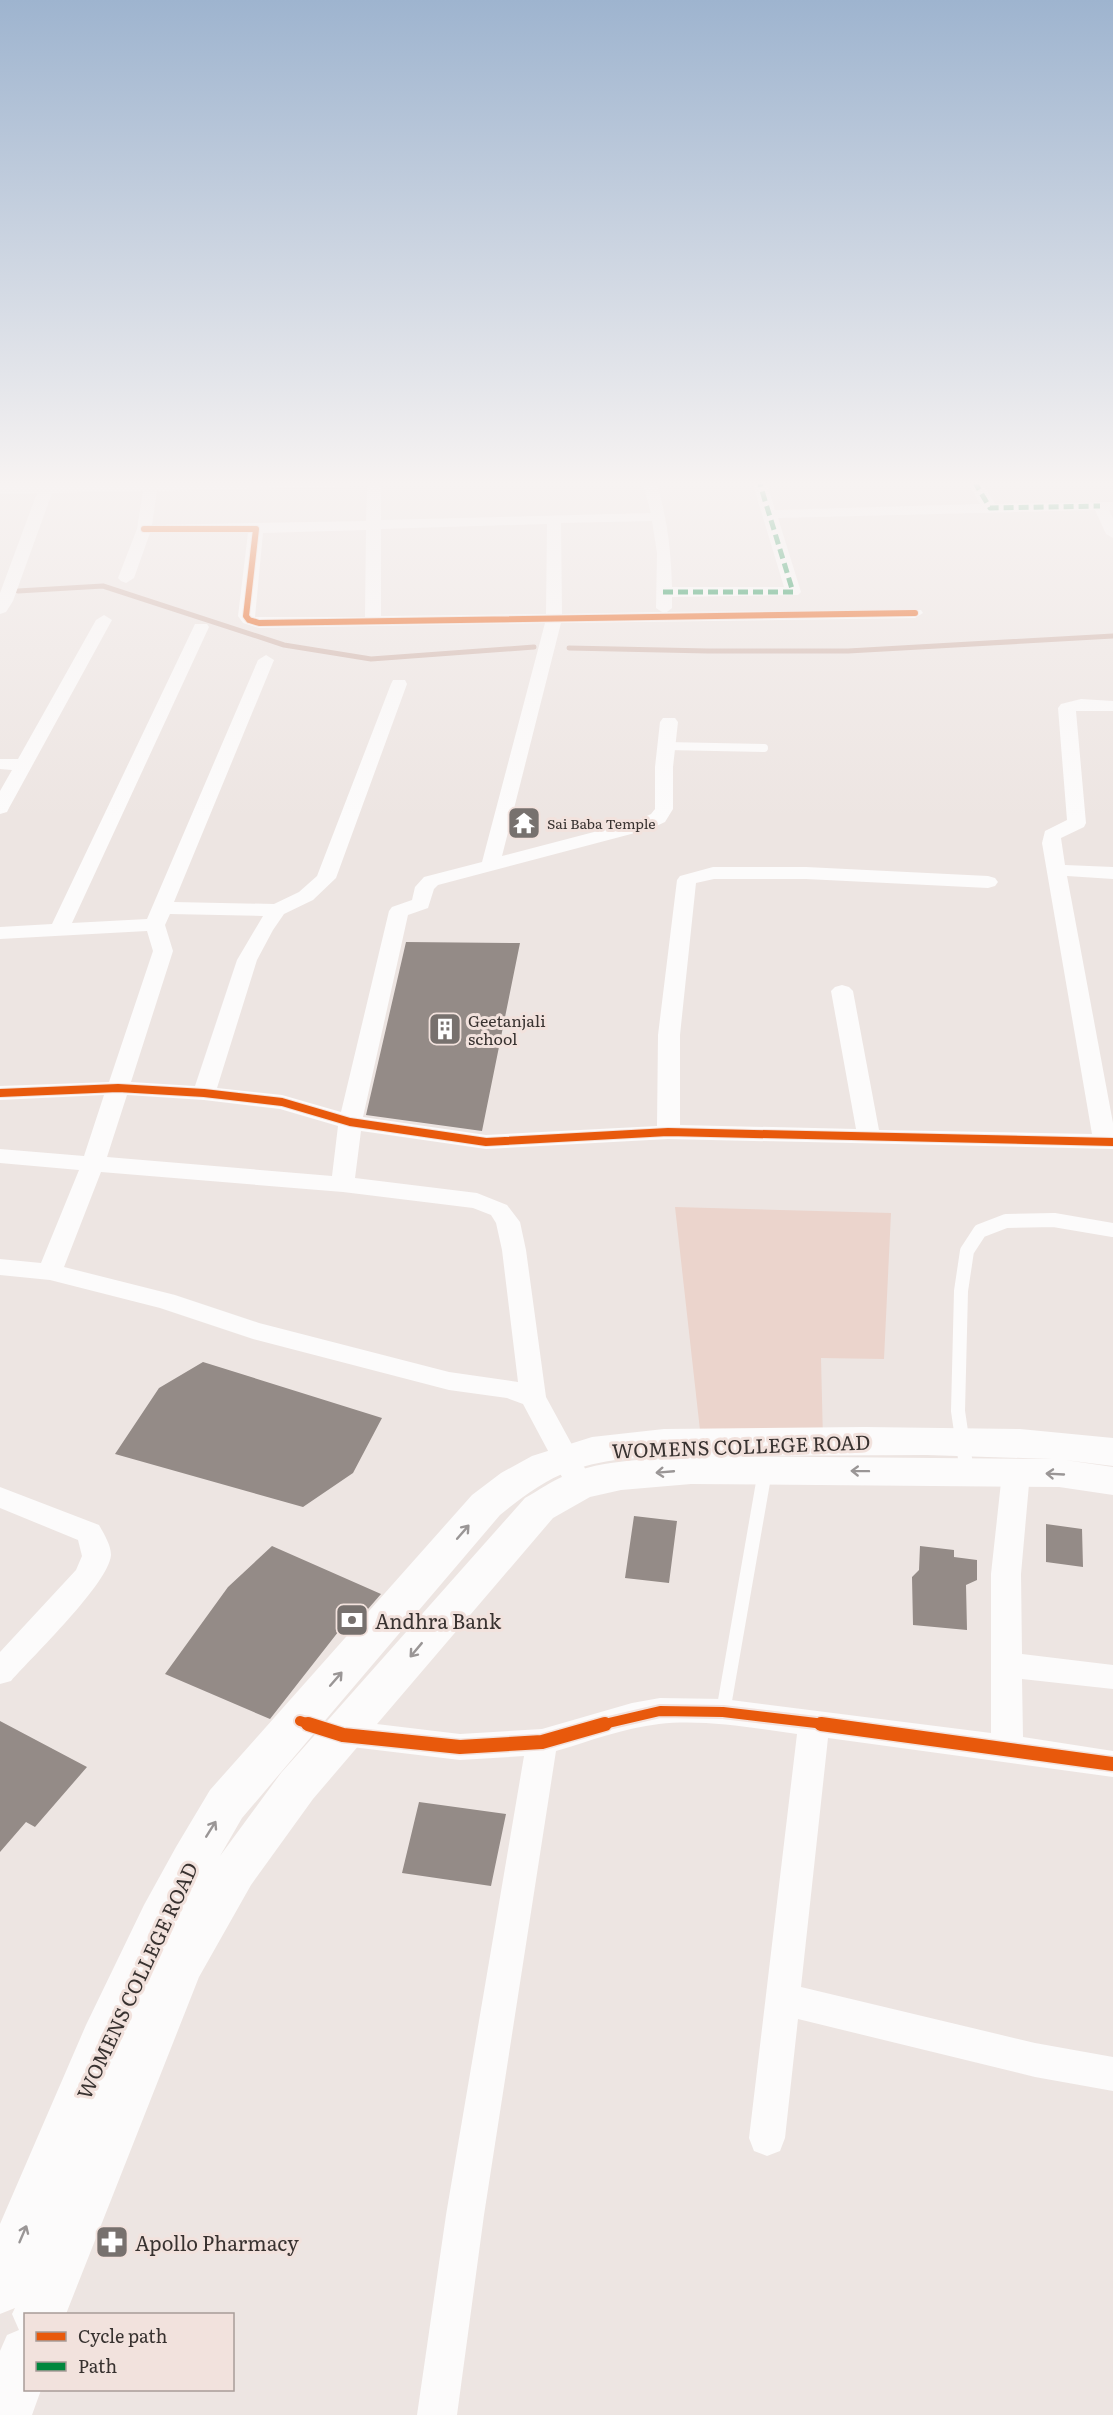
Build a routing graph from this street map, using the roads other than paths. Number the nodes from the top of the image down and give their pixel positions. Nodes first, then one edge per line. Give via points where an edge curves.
1 (8, 594) edge
2 (249, 594) edge
3 (372, 594) edge
4 (554, 594) edge
5 (663, 594) edge
6 (0, 609) edge
7 (915, 613) dead end
8 (664, 617) junction
9 (104, 620) dead end
10 (554, 620) junction
11 (372, 622) junction
12 (201, 627) dead end
13 (266, 660) dead end
14 (399, 684) dead end
15 (1113, 706) edge
16 (669, 722) dead end
17 (669, 746) junction
18 (764, 748) dead end
19 (0, 764) edge
20 (25, 765) junction
21 (0, 808) edge
22 (490, 867) junction
23 (1058, 870) junction
24 (1113, 873) edge
25 (988, 882) dead end
26 (271, 917) junction
27 (159, 926) junction
28 (59, 930) junction
29 (0, 933) edge
30 (842, 991) dead end
31 (118, 1088) junction
32 (0, 1093) edge
33 (204, 1093) junction
34 (350, 1122) junction
35 (668, 1132) junction
36 (869, 1137) junction
37 (1109, 1142) edge
38 (0, 1156) edge
39 (93, 1163) junction
40 (343, 1184) junction
41 (1113, 1230) edge
42 (0, 1267) edge
43 (50, 1272) junction
44 (533, 1397) junction
45 (1113, 1452) edge
46 (965, 1457) junction
47 (765, 1470) junction
48 (573, 1471) junction
49 (1016, 1473) junction
50 (1113, 1481) edge
51 (0, 1497) edge
52 (1006, 1665) junction
53 (0, 1672) edge
54 (1113, 1677) edge
55 (723, 1712) junction
56 (300, 1721) junction
57 (813, 1723) junction
58 (343, 1735) junction
59 (542, 1742) junction
60 (1007, 1748) junction
61 (1113, 1764) edge
62 (782, 1999) junction
63 (1113, 2074) edge
64 (767, 2138) dead end
65 (0, 2287) edge
66 (39, 2313) edge
67 (24, 2360) edge
68 (4, 2415) edge
69 (437, 2415) edge

1 - 6 street
2 - 11 street via 246,616 259,624
3 - 11 street
4 - 10 street
5 - 8 street
7 - 8 street
8 - 10 street
9 - 20 street
10 - 11 street
10 - 22 street
12 - 28 street
13 - 27 street
14 - 26 street via 326,879
15 - 23 street via 1081,704 1068,708 1077,822 1052,835
16 - 17 street
17 - 18 lane
17 - 22 street via 664,809 658,818
19 - 20 street
20 - 21 street
22 - 34 street via 431,881 423,896 399,911
23 - 24 street
23 - 37 street
25 - 35 street via 806,873 713,873 687,880 669,1035
26 - 27 street
26 - 33 street via 247,960
27 - 28 street
27 - 31 street via 163,951
28 - 29 street
30 - 36 street
31 - 32 street
31 - 33 street
31 - 39 street
33 - 34 street via 282,1102
34 - 35 street via 486,1142
34 - 40 street
35 - 36 street
36 - 37 street
38 - 39 street
39 - 40 street
39 - 43 street
40 - 44 street via 477,1201 499,1210 508,1222 514,1250
41 - 46 lane via 1054,1220 1006,1221 980,1231 967,1251 961,1291 958,1411
42 - 43 street
43 - 44 street via 448,1381 508,1389
44 - 48 street
45 - 46 main road, WOMENS COLLEGE ROAD via 1035,1443
46 -> 47 main road, WOMENS COLLEGE ROAD
46 - 48 main road, WOMENS COLLEGE ROAD via 823,1440 647,1444 595,1450
46 - 49 main road, WOMENS COLLEGE ROAD
47 -> 48 main road, WOMENS COLLEGE ROAD via 691,1470 621,1476
47 - 55 lane
56 -> 48 main road, WOMENS COLLEGE ROAD via 486,1505 523,1475
48 -> 58 main road, WOMENS COLLEGE ROAD
50 -> 49 main road, WOMENS COLLEGE ROAD via 1059,1473
49 - 52 street via 1006,1574
51 - 53 street via 89,1533 96,1546 97,1560 86,1578
52 - 54 street
52 - 60 street
55 - 57 street
55 - 59 street via 660,1711
56 - 58 street
65 -> 56 main road, WOMENS COLLEGE ROAD via 162,1916 226,1804
57 - 60 street
57 - 62 street
58 - 59 street via 460,1747
58 - 66 main road, WOMENS COLLEGE ROAD via 297,1786 235,1871 180,1966
59 - 69 street via 465,2216
60 - 61 street
62 - 63 street via 1035,2060
62 - 64 street
67 - 68 main road

